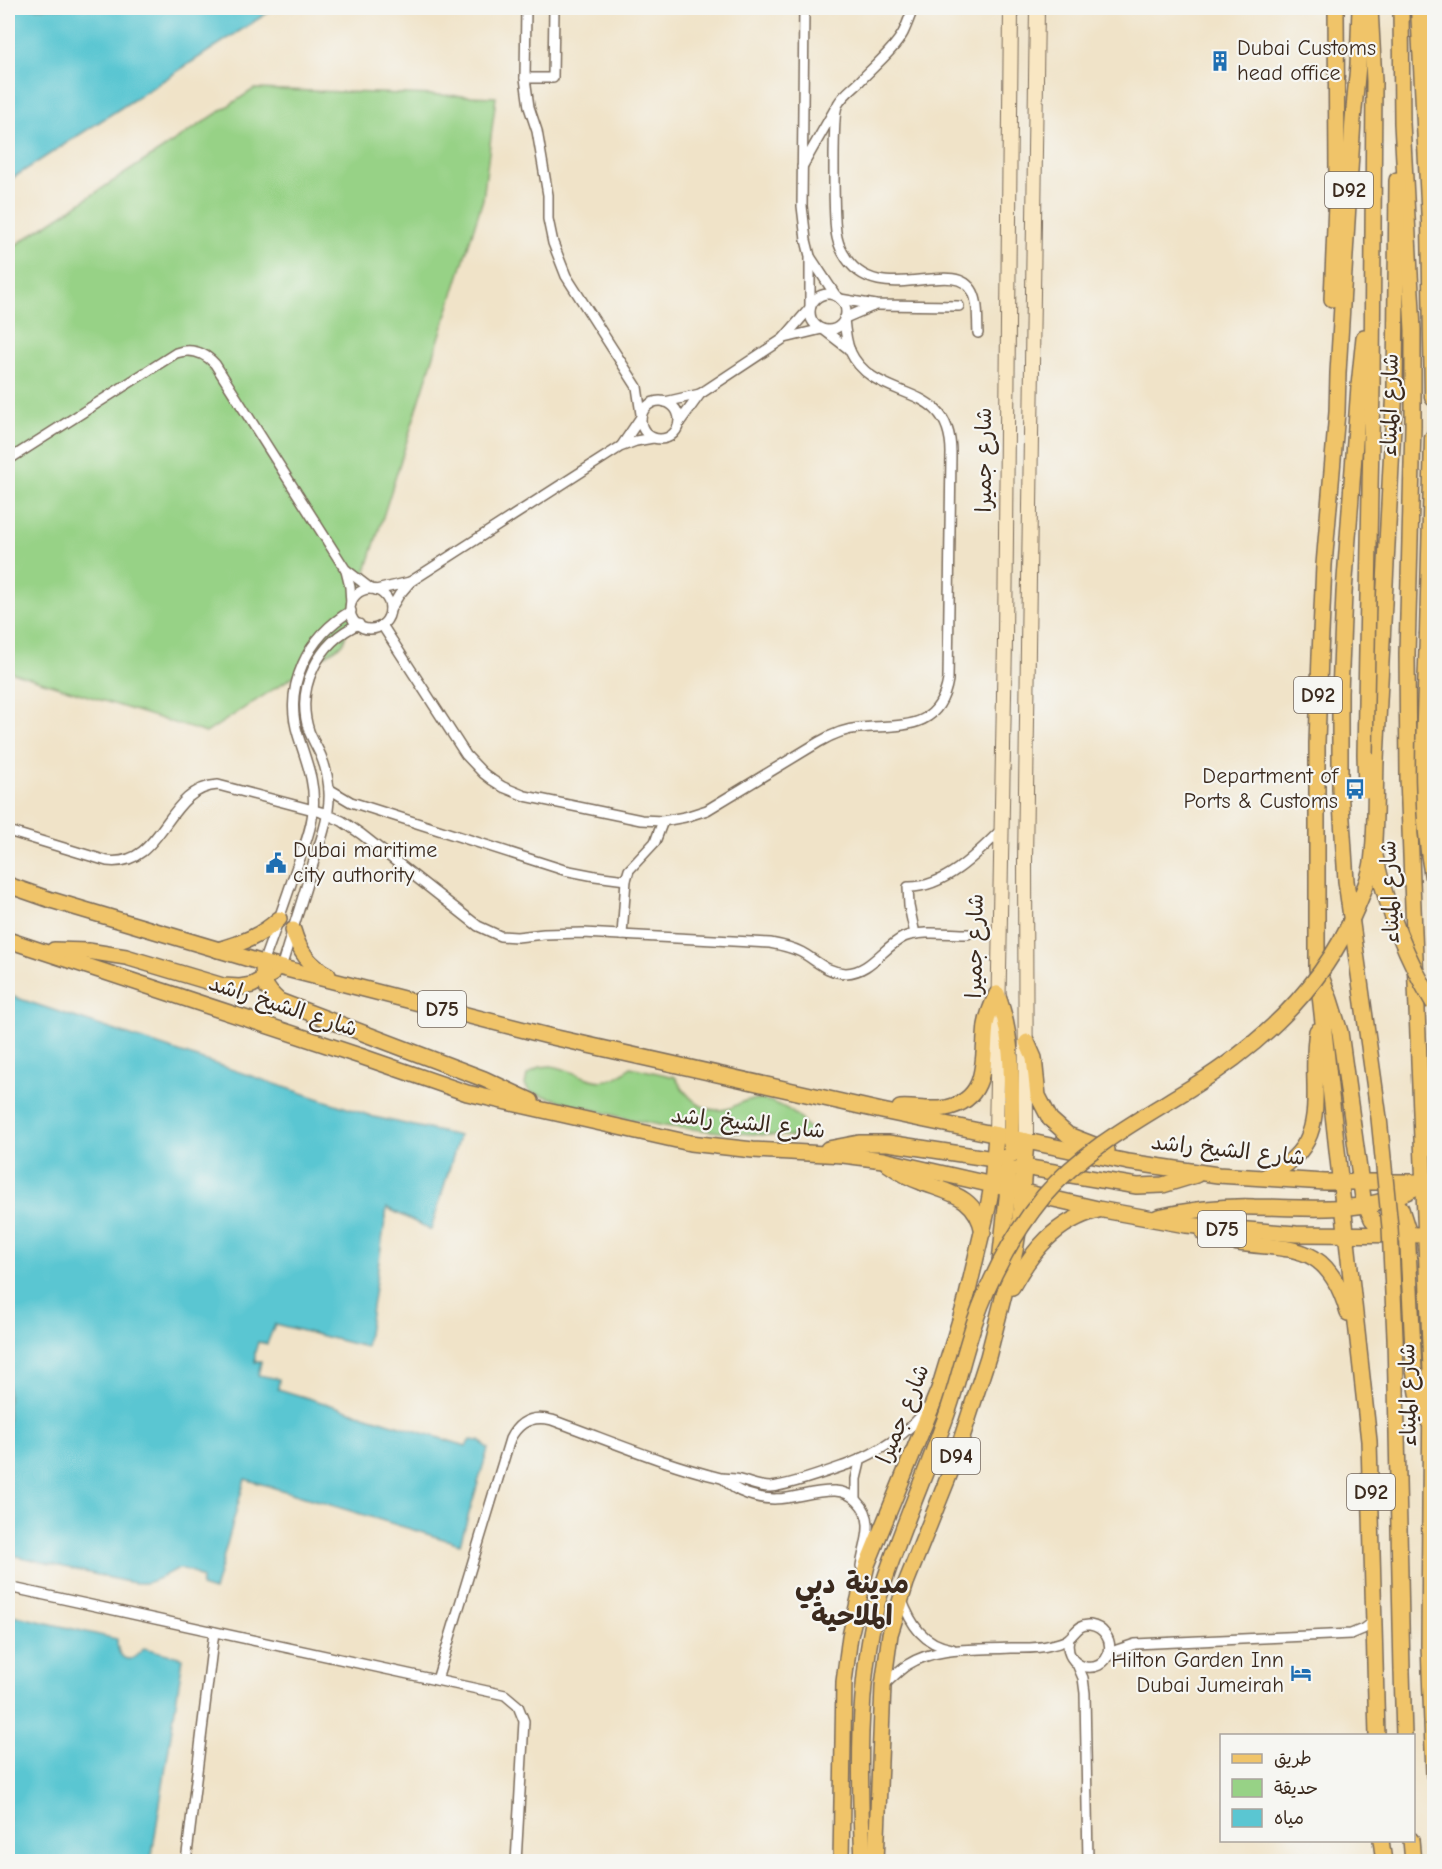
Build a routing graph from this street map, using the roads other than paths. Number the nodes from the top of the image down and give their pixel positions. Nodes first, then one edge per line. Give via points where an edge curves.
1 (526, 8) edge
2 (554, 8) edge
3 (804, 8) edge
4 (913, 8) edge
5 (1011, 8) edge
6 (1037, 8) edge
7 (1336, 8) edge
8 (1360, 8) edge
9 (1370, 8) edge
10 (1401, 8) edge
11 (1420, 8) edge
12 (525, 78) junction
13 (836, 107) junction
14 (1402, 123) junction
15 (801, 170) junction
16 (810, 256) junction
17 (1434, 287) edge
18 (838, 298) junction
19 (876, 305) junction
20 (959, 306) dead end
21 (810, 308) junction
22 (844, 318) junction
23 (823, 329) junction
24 (978, 333) dead end
25 (783, 339) junction
26 (850, 350) junction
27 (1338, 373) junction
28 (1365, 386) junction
29 (637, 387) junction
30 (700, 394) junction
31 (1434, 397) edge
32 (663, 401) junction
33 (641, 416) junction
34 (679, 423) junction
35 (653, 438) junction
36 (1434, 438) edge
37 (620, 447) junction
38 (8, 460) edge
39 (345, 568) junction
40 (410, 582) junction
41 (374, 590) junction
42 (351, 608) junction
43 (390, 610) junction
44 (358, 624) junction
45 (382, 625) junction
46 (1434, 753) edge
47 (329, 789) junction
48 (314, 809) junction
49 (1409, 812) junction
50 (328, 814) junction
51 (663, 821) junction
52 (8, 831) edge
53 (1000, 831) junction
54 (1434, 877) edge
55 (626, 880) junction
56 (8, 885) edge
57 (279, 919) junction
58 (293, 930) junction
59 (915, 934) junction
60 (968, 934) dead end
61 (622, 935) junction
62 (8, 940) edge
63 (36, 949) junction
64 (218, 950) junction
65 (263, 963) junction
66 (281, 968) junction
67 (1317, 968) junction
68 (263, 980) junction
69 (344, 984) junction
70 (997, 994) junction
71 (1434, 1004) edge
72 (1321, 1017) junction
73 (1027, 1042) junction
74 (882, 1111) junction
75 (557, 1114) junction
76 (1422, 1125) junction
77 (1011, 1138) junction
78 (1434, 1138) edge
79 (817, 1153) junction
80 (883, 1160) junction
81 (1128, 1162) junction
82 (1010, 1164) junction
83 (1200, 1174) junction
84 (1264, 1178) junction
85 (1341, 1182) junction
86 (1368, 1182) junction
87 (1430, 1182) edge
88 (992, 1185) junction
89 (1016, 1190) junction
90 (1398, 1204) junction
91 (1430, 1206) edge
92 (1343, 1208) junction
93 (1098, 1209) junction
94 (1369, 1213) junction
95 (1150, 1220) junction
96 (1186, 1225) junction
97 (983, 1232) junction
98 (1346, 1234) junction
99 (1385, 1235) junction
100 (1408, 1235) junction
101 (1431, 1235) edge
102 (1000, 1312) junction
103 (1361, 1362) junction
104 (1433, 1367) edge
105 (939, 1389) junction
106 (1432, 1427) junction
107 (861, 1458) junction
108 (724, 1479) junction
109 (856, 1499) junction
110 (8, 1587) edge
111 (861, 1591) junction
112 (901, 1597) junction
113 (1374, 1621) junction
114 (214, 1632) junction
115 (1351, 1634) junction
116 (1106, 1635) junction
117 (1069, 1639) junction
118 (1135, 1644) junction
119 (1375, 1647) junction
120 (1037, 1648) junction
121 (960, 1650) junction
122 (1107, 1657) junction
123 (1074, 1660) junction
124 (1094, 1667) junction
125 (437, 1680) junction
126 (883, 1686) junction
127 (1085, 1693) junction
128 (1377, 1734) edge
129 (1404, 1734) edge
130 (1434, 1750) edge
131 (1434, 1775) edge
132 (1411, 1842) edge
133 (1381, 1843) edge
134 (186, 1862) edge
135 (516, 1862) edge
136 (841, 1862) edge
137 (862, 1862) edge
138 (876, 1862) edge
139 (1088, 1862) edge
140 (1387, 1862) edge
141 (1413, 1862) edge

1 - 12 street
2 - 12 street via 553,78
3 - 15 street
4 - 13 street via 893,47
5 - 53 street, شارع جميرا
6 - 73 street, شارع جميرا / D94 via 1025,862
7 - 27 main road via 1337,190 1331,317
8 - 27 main road, شارع الميناء / D92
9 - 28 main road via 1374,81 1372,283
10 - 14 main road, شارع الميناء / D92
11 - 17 highway
12 - 29 street via 556,254
13 - 15 street
13 - 24 street via 835,227 846,258 857,270 880,281 949,278 965,283 975,296
14 - 49 main road, شارع الميناء / D92 via 1413,330 1407,654
14 - 137 main road, bridge via 1396,194 1395,387 1373,854 1363,891 1330,959 1310,988 1271,1029 1190,1089 1090,1151 1045,1195 998,1264 877,1604 867,1651 860,1720
15 - 16 street via 803,224
16 - 18 street
16 - 21 street
17 - 31 highway
18 - 19 street
18 - 21 street via 823,295
18 - 22 street via 845,308
19 - 20 street
19 - 22 street
21 - 23 street via 812,321
21 - 25 street
22 - 23 street via 834,329
22 - 26 street
23 - 25 street
23 - 26 street
25 - 30 street
26 - 51 street via 876,379 933,406 950,436 948,680 944,695 936,708 917,722 837,733 707,810
27 - 67 main road, شارع الميناء / D92 via 1319,677
28 - 71 main road, bridge via 1367,804 1386,900 1407,953
28 - 129 main road, bridge via 1344,593 1340,789 1346,881 1390,1227
29 - 32 street
29 - 33 street
30 - 32 street
30 - 34 street
32 - 33 street via 649,404
32 - 34 street via 676,410
33 - 35 street via 643,430
33 - 37 street
34 - 35 street via 671,435
35 - 37 street
36 - 54 highway, bridge via 1425,802
37 - 40 street
38 - 39 street via 176,354 201,353 215,364
39 - 41 street
39 - 42 street
40 - 41 street
40 - 43 street
41 - 42 street via 360,592
41 - 43 street via 385,596
42 - 44 street
42 - 48 street via 314,642 295,687 295,723 312,776
43 - 45 street
44 - 45 street via 368,628
44 - 47 street via 323,652 313,668 306,694 307,722 324,763
45 - 51 street via 466,755 492,780 525,795 641,820
46 - 49 main road
47 - 50 street
47 - 55 street via 351,802 549,865
48 - 50 street
48 - 52 street via 225,786 202,788 185,799 148,847 122,861 107,861
48 - 57 street
49 - 76 main road, شارع الميناء / D92
50 - 58 street
50 - 61 street via 355,829 492,934
51 - 55 street via 655,842 631,865
53 - 59 street via 967,862 940,879 908,887
53 - 70 street, شارع جميرا
55 - 61 street
56 - 64 main road, شارع الشيخ راشد / D75
57 - 64 main road via 257,937
57 - 65 street
58 - 66 street
58 - 69 main road via 304,955 322,972
59 - 60 street
59 - 61 street via 899,940 860,970 845,973 830,970 790,947 770,943
62 - 63 main road, شارع الشيخ راشد / D75
63 - 68 main road via 126,957 223,986 240,987
63 - 75 main road, شارع الشيخ راشد / D75 via 447,1087
64 - 65 main road, شارع الشيخ راشد / D75
65 - 66 main road, شارع الشيخ راشد / D75
65 - 68 main road
66 - 68 main road
66 - 69 main road, شارع الشيخ راشد / D75
67 - 72 main road, شارع الميناء / D92
67 - 86 main road via 1340,1032
68 - 75 main road via 269,993 279,1001 484,1079
69 - 74 main road, شارع الشيخ راشد / D75 via 548,1036
70 - 74 main road via 986,1023 982,1075 970,1095 946,1108
70 - 77 main road via 1010,1048
72 - 84 main road via 1315,1045 1316,1103 1311,1129 1293,1159
72 - 85 main road, شارع الميناء / D92
73 - 77 street, شارع جميرا / D94
73 - 81 main road via 1034,1058 1038,1096 1050,1119 1068,1135
74 - 77 main road, شارع الشيخ راشد / D75
75 - 79 main road, شارع الشيخ راشد / D75 via 690,1143
76 - 78 main road
76 - 87 main road, شارع الميناء / D92
77 - 81 main road, شارع الشيخ راشد / D75
77 - 82 main road, شارع جميرا / D94
77 - 82 main road via 1017,1152
79 - 80 main road, شارع الشيخ راشد / D75
79 - 82 main road via 874,1142
80 - 88 main road, شارع الشيخ راشد / D75
80 - 97 main road via 912,1178 960,1196 977,1214
81 - 83 main road, شارع الشيخ راشد / D75
82 - 83 main road via 1137,1186 1169,1184
82 - 88 main road, شارع جميرا / D94
82 - 89 main road
83 - 84 main road, شارع الشيخ راشد / D75
84 - 85 main road, شارع الشيخ راشد / D75
85 - 86 main road, شارع الشيخ راشد / D75
85 - 92 main road, شارع الميناء / D92
86 - 87 main road, شارع الشيخ راشد / D75
86 - 90 main road
86 - 94 main road
87 - 90 main road
87 - 91 main road, شارع الميناء / D92
88 - 89 main road, شارع الشيخ راشد / D75
88 - 97 main road, شارع جميرا / D94
89 - 93 main road, شارع الشيخ راشد / D75
89 - 102 main road via 999,1279
90 - 91 main road
90 - 94 main road
90 - 100 main road
91 - 101 main road, شارع الميناء / D92
92 - 94 main road
92 - 95 main road via 1220,1208
92 - 98 main road, شارع الميناء / D92
93 - 95 main road, شارع الشيخ راشد / D75
93 - 102 main road via 1071,1219 1048,1236 1020,1273
94 - 98 main road
94 - 99 main road
95 - 96 main road, شارع الشيخ راشد / D75
96 - 98 main road, شارع الشيخ راشد / D75
96 - 103 main road via 1219,1239 1286,1247 1317,1260 1341,1290
97 - 105 main road, شارع جميرا / D94
98 - 99 main road, شارع الشيخ راشد / D75
98 - 103 main road, شارع الميناء / D92
99 - 100 main road, شارع الشيخ راشد / D75
100 - 101 main road, شارع الشيخ راشد / D75
100 - 106 main road via 1415,1376
101 - 104 main road, شارع الميناء / D92
102 - 112 main road, D94 via 964,1435
103 - 113 main road, شارع الميناء / D92 via 1369,1442
104 - 106 main road, شارع الميناء / D92
105 - 107 street via 925,1411 903,1432
105 - 111 main road, شارع جميرا / D94 via 875,1544
106 - 130 main road, شارع الميناء / D92 via 1429,1645
107 - 108 street via 774,1487
107 - 109 street
108 - 109 street via 739,1491 763,1498 834,1491
108 - 125 street via 552,1420 535,1418 520,1425 510,1439
109 - 111 street via 868,1524
110 - 114 street
111 - 136 main road, شارع جميرا / D94 via 844,1682
112 - 121 street via 923,1636 935,1645
112 - 126 main road, D94 via 890,1634
113 - 115 street
113 - 119 main road, شارع الميناء / D92
114 - 125 street
114 - 134 street
115 - 118 street
115 - 119 street
116 - 117 street via 1097,1627 1085,1626 1075,1630
116 - 118 street
116 - 122 street via 1110,1646
117 - 120 street
117 - 123 street via 1068,1651
118 - 122 street
119 - 128 main road, شارع الميناء / D92
120 - 121 street
120 - 123 street via 1058,1651
121 - 126 street via 914,1661
122 - 124 street
123 - 124 street via 1082,1666
123 - 127 street
124 - 127 street
125 - 135 street via 505,1695 522,1713
126 - 138 main road, D94
127 - 139 street
130 - 131 main road, شارع الميناء / D92
132 - 141 main road
133 - 140 main road

